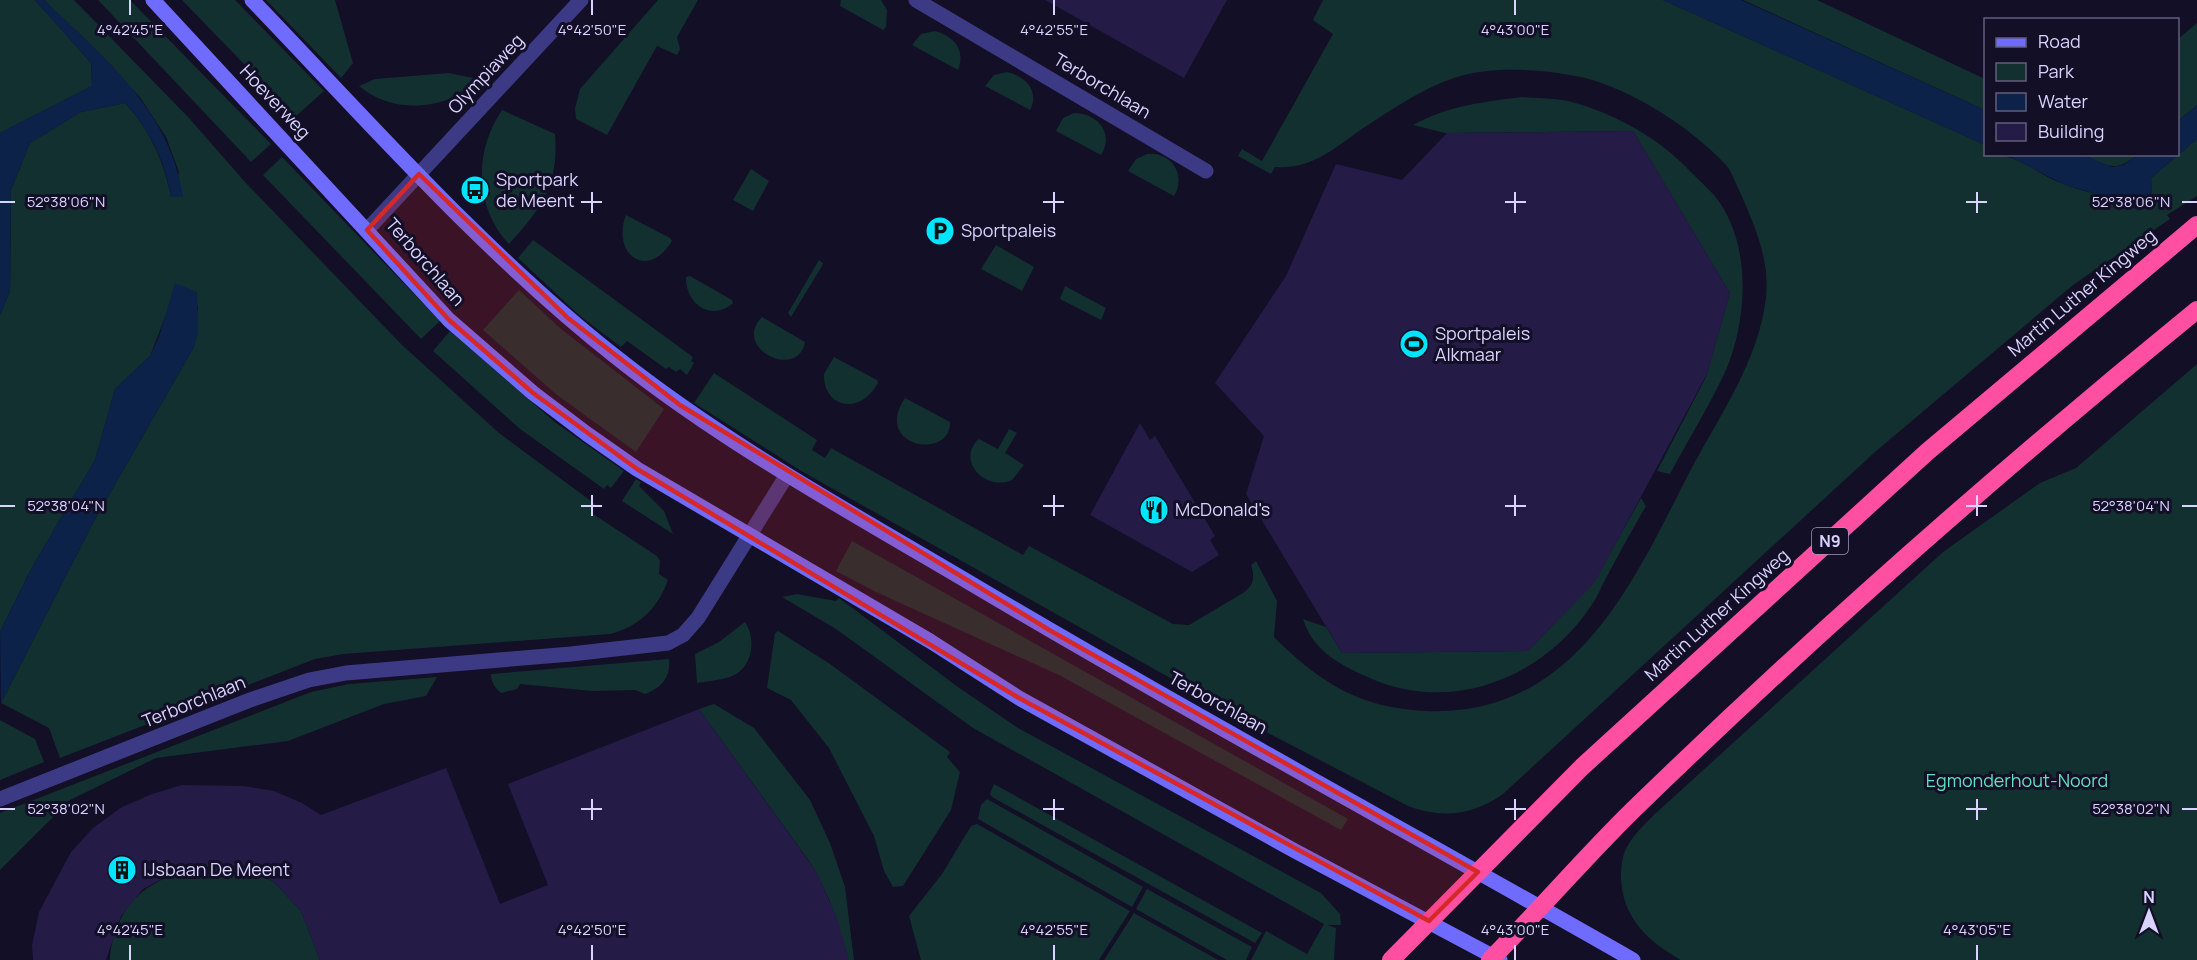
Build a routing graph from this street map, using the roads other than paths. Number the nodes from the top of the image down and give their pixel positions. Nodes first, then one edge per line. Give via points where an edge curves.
1 (153, 0) edge
2 (252, 0) edge
3 (581, 0) edge
4 (916, 0) edge
5 (1206, 171) dead end
6 (419, 174) junction
7 (2197, 225) edge
8 (367, 230) junction
9 (2197, 310) edge
10 (787, 475) junction
11 (750, 537) junction
12 (0, 799) edge
13 (1478, 872) junction
14 (1540, 908) junction
15 (1429, 921) junction
16 (1495, 959) edge
17 (1391, 960) edge
18 (1633, 960) edge

1 - 8 main road, Hoeverweg
2 - 6 main road
3 - 6 street, Olympiaweg
4 - 5 street, Terborchlaan
6 - 8 street, Terborchlaan
6 - 10 main road, Terborchlaan via 505,261 576,325 680,405
7 - 13 highway, Martin Luther Kingweg / N9 via 1927,452 1582,767
8 - 11 main road, Terborchlaan via 449,320 533,393 636,469
9 - 14 highway via 1942,525 1639,804
10 - 11 street, Terborchlaan
10 - 13 main road, Terborchlaan via 1051,631
11 - 12 street, Terborchlaan via 698,618 683,635 668,643 346,673 309,680
11 - 15 main road, Terborchlaan via 930,641 1019,698
13 - 14 main road, Terborchlaan
13 - 15 highway, Martin Luther Kingweg / N9
14 - 16 highway
14 - 18 main road, Terborchlaan
15 - 16 main road, Terborchlaan
15 - 17 highway, Martin Luther Kingweg / N9

